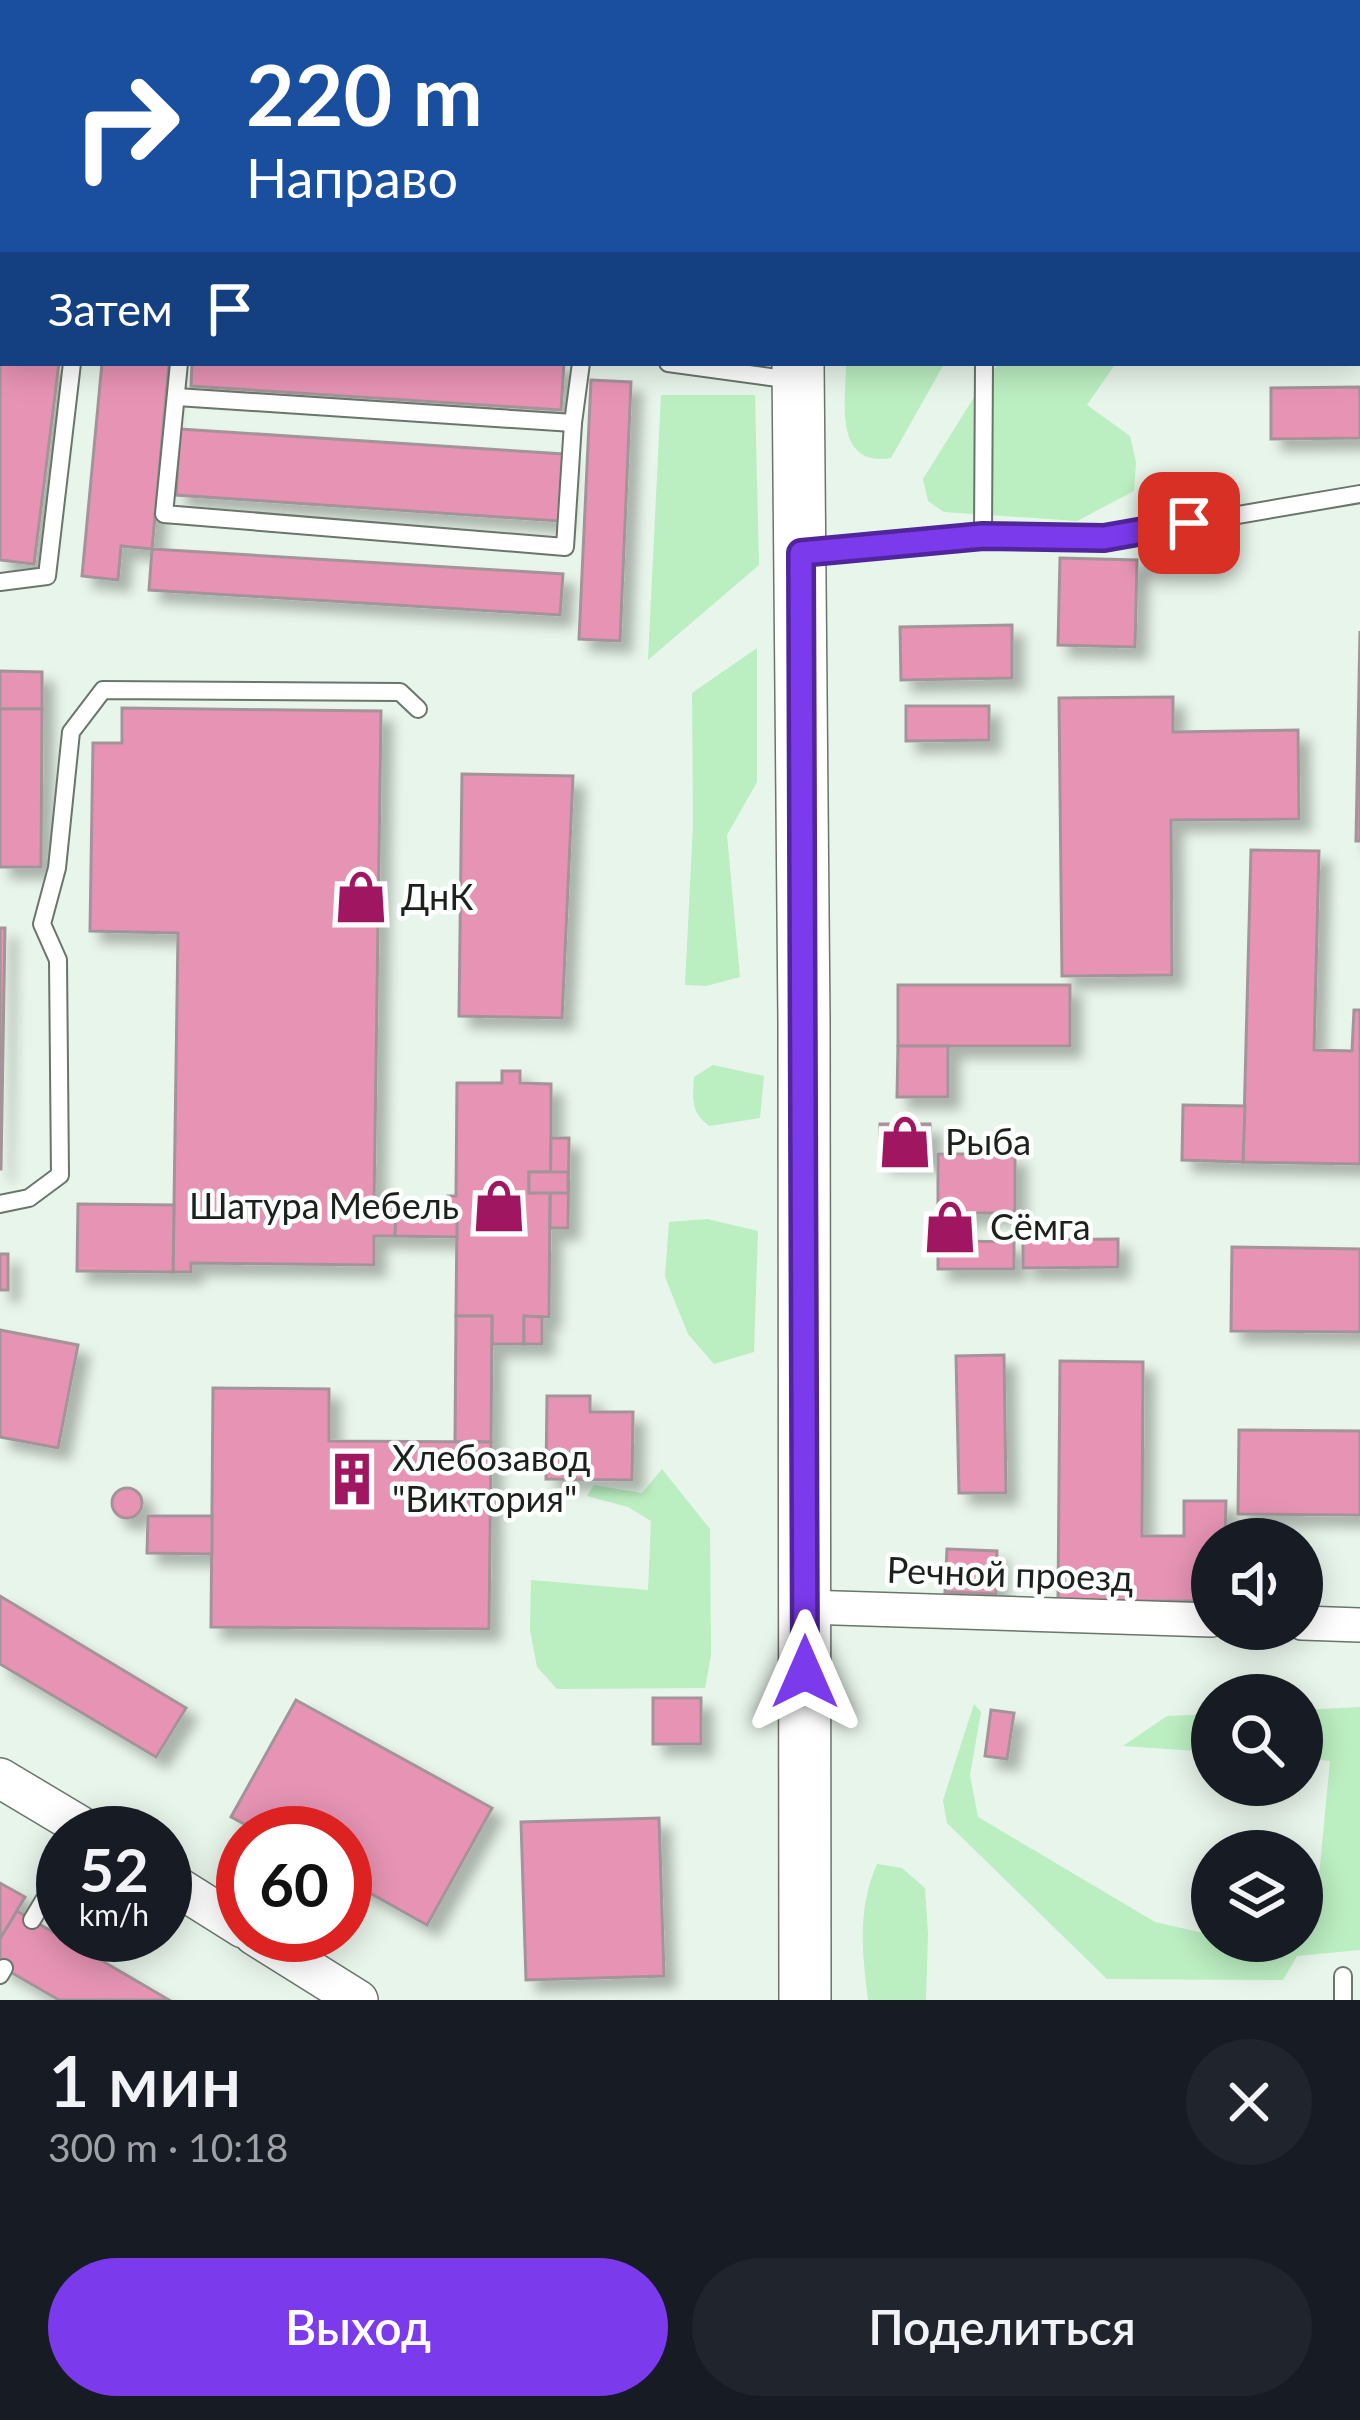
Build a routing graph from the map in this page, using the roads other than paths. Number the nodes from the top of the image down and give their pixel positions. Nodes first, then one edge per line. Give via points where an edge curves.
1 (72, 366) edge
2 (179, 366) edge
3 (581, 366) edge
4 (712, 366) edge
5 (983, 366) edge
6 (798, 372) edge
7 (177, 397) junction
8 (573, 423) junction
9 (1360, 494) edge
10 (983, 536) junction
11 (801, 553) junction
12 (0, 582) edge
13 (418, 710) dead end
14 (0, 1204) edge
15 (805, 1606) junction
16 (1191, 1619) edge
17 (1323, 1624) edge
18 (1360, 1625) edge
19 (0, 1778) edge
20 (45, 1806) edge
21 (36, 1914) edge
22 (32, 1921) dead end
23 (297, 1962) edge
24 (1343, 1976) dead end
25 (358, 2000) edge
26 (805, 2000) edge
27 (1343, 2000) edge

1 - 12 lane via 47,576
2 - 7 lane
3 - 8 lane
4 - 6 lane
5 - 10 lane
6 - 11 main road
7 - 8 lane
7 - 8 lane via 164,514 565,547
9 - 10 lane via 1104,538
10 - 11 lane
11 - 15 main road
13 - 14 lane via 400,692 103,690 71,732 57,868 41,924 58,960 60,1175 29,1198
15 - 16 street, Речной проезд
15 - 26 main road
17 - 18 street
19 - 20 street
21 - 22 lane
23 - 25 street
24 - 27 lane

